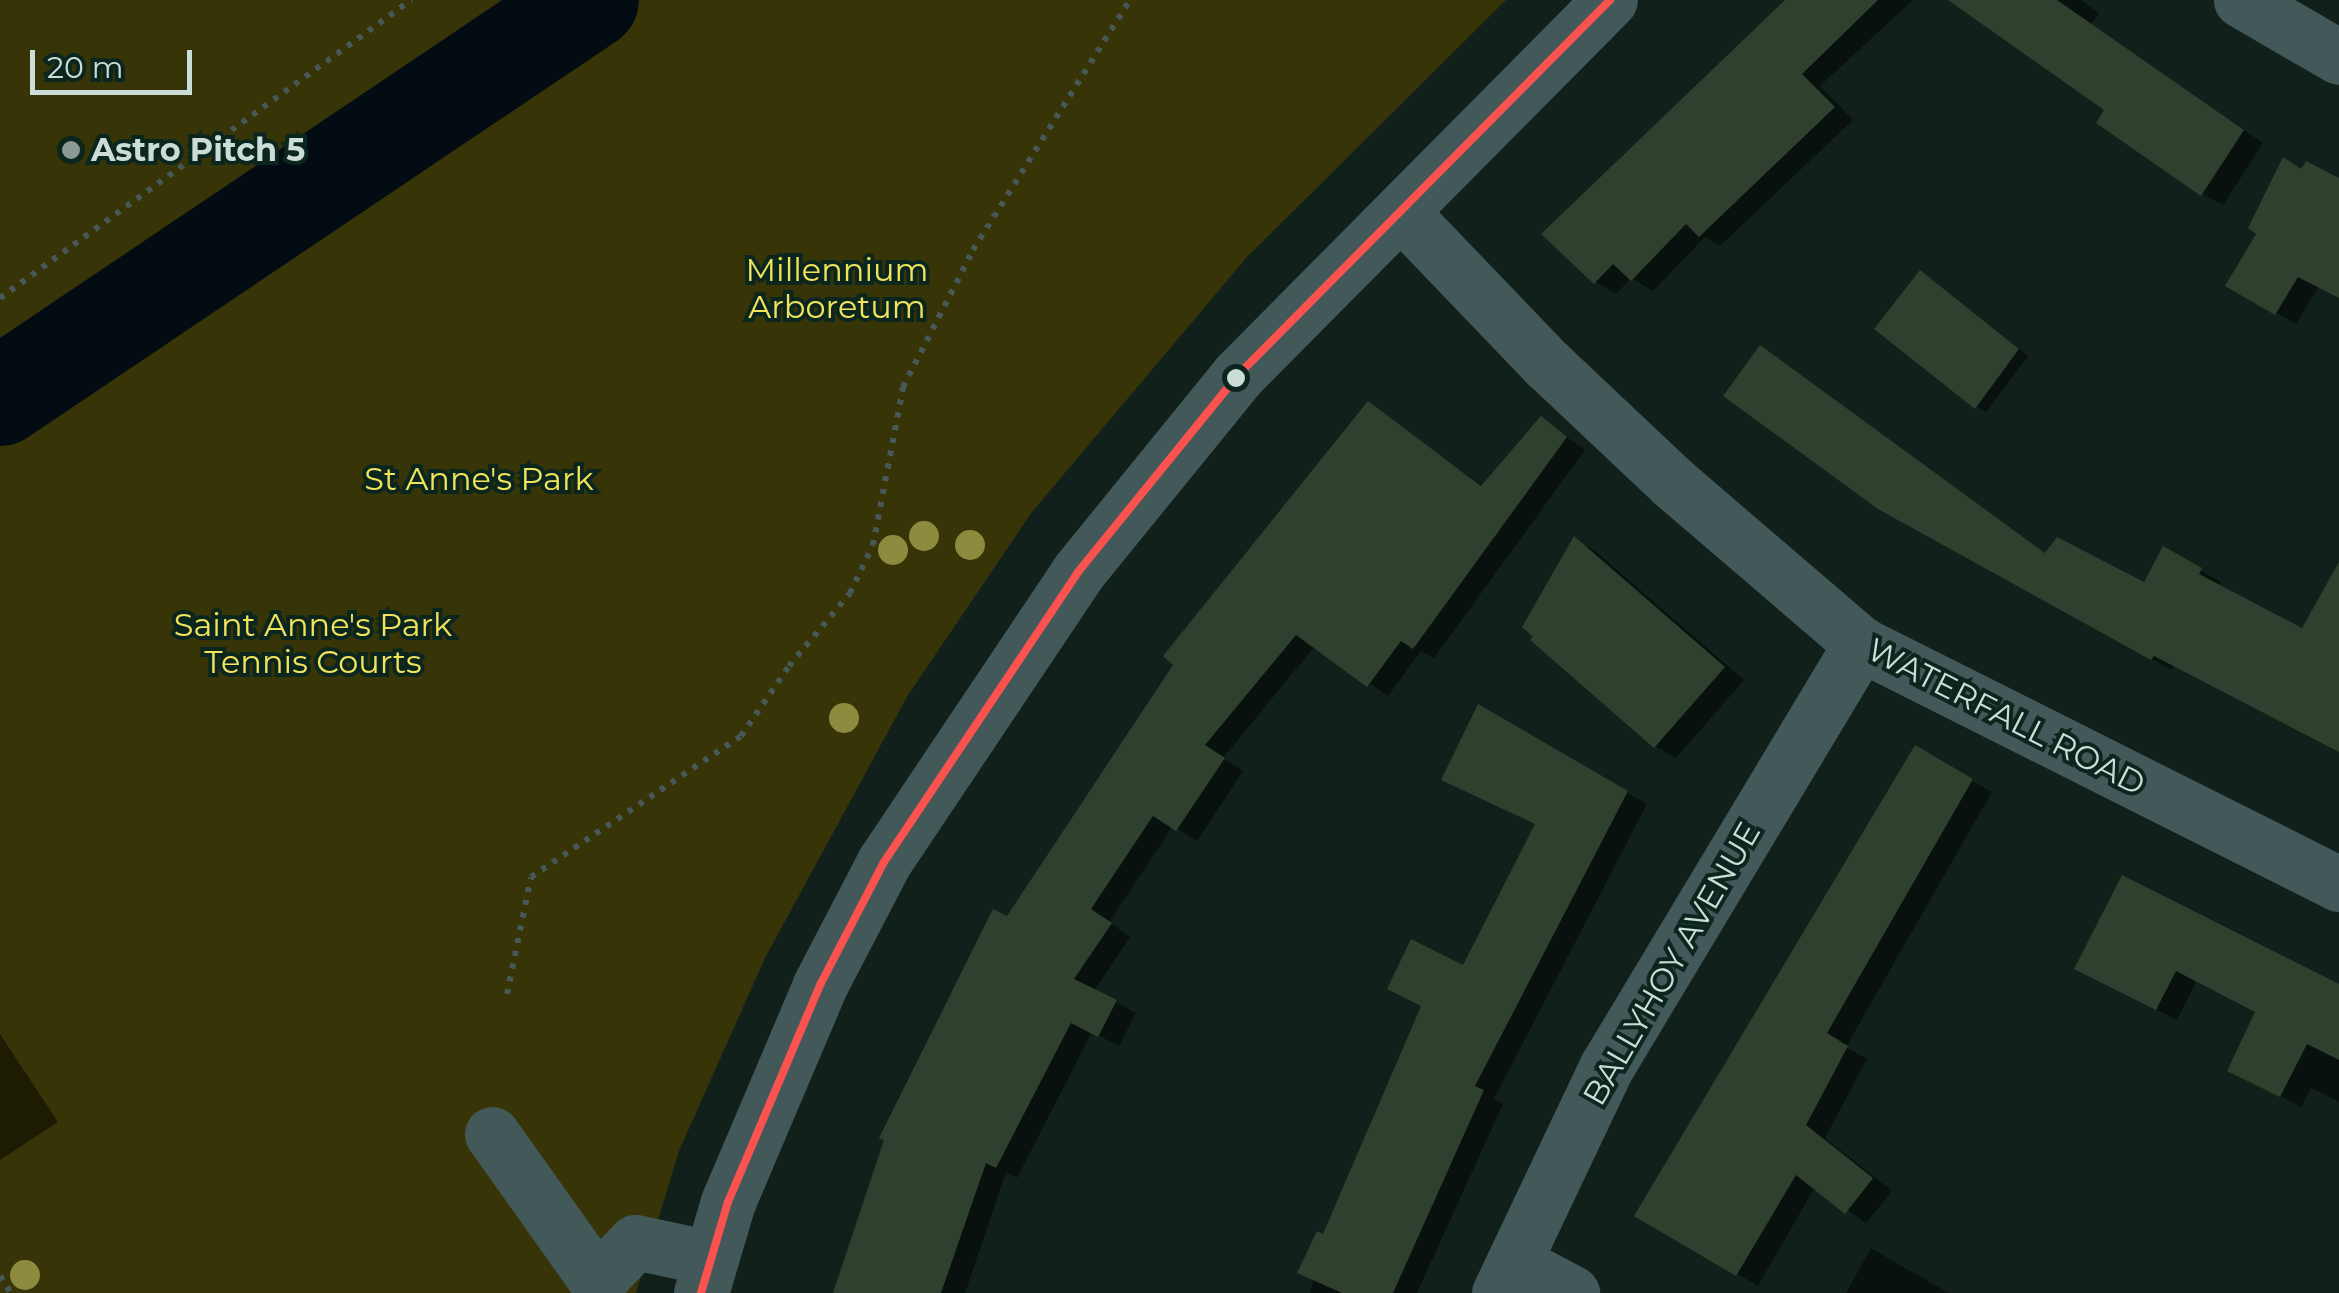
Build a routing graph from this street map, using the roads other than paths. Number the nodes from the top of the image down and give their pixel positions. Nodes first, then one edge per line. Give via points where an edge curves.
1 (1610, 0) edge
2 (2241, 0) edge
3 (2339, 57) edge
4 (1402, 213) junction
5 (1861, 644) junction
6 (2339, 884) edge
7 (492, 1134) dead end
8 (706, 1275) edge
9 (1507, 1277) edge
10 (1572, 1293) edge

1 - 4 street
2 - 3 street
4 - 5 street, WATERFALL ROAD via 1658,469
4 - 8 street via 1238,375 1162,465 1078,572 884,862 820,985 728,1202
5 - 6 street, WATERFALL ROAD
5 - 9 street, BALLYHOY AVENUE via 1608,1066
7 - 8 street via 597,1282 635,1242
9 - 10 street

